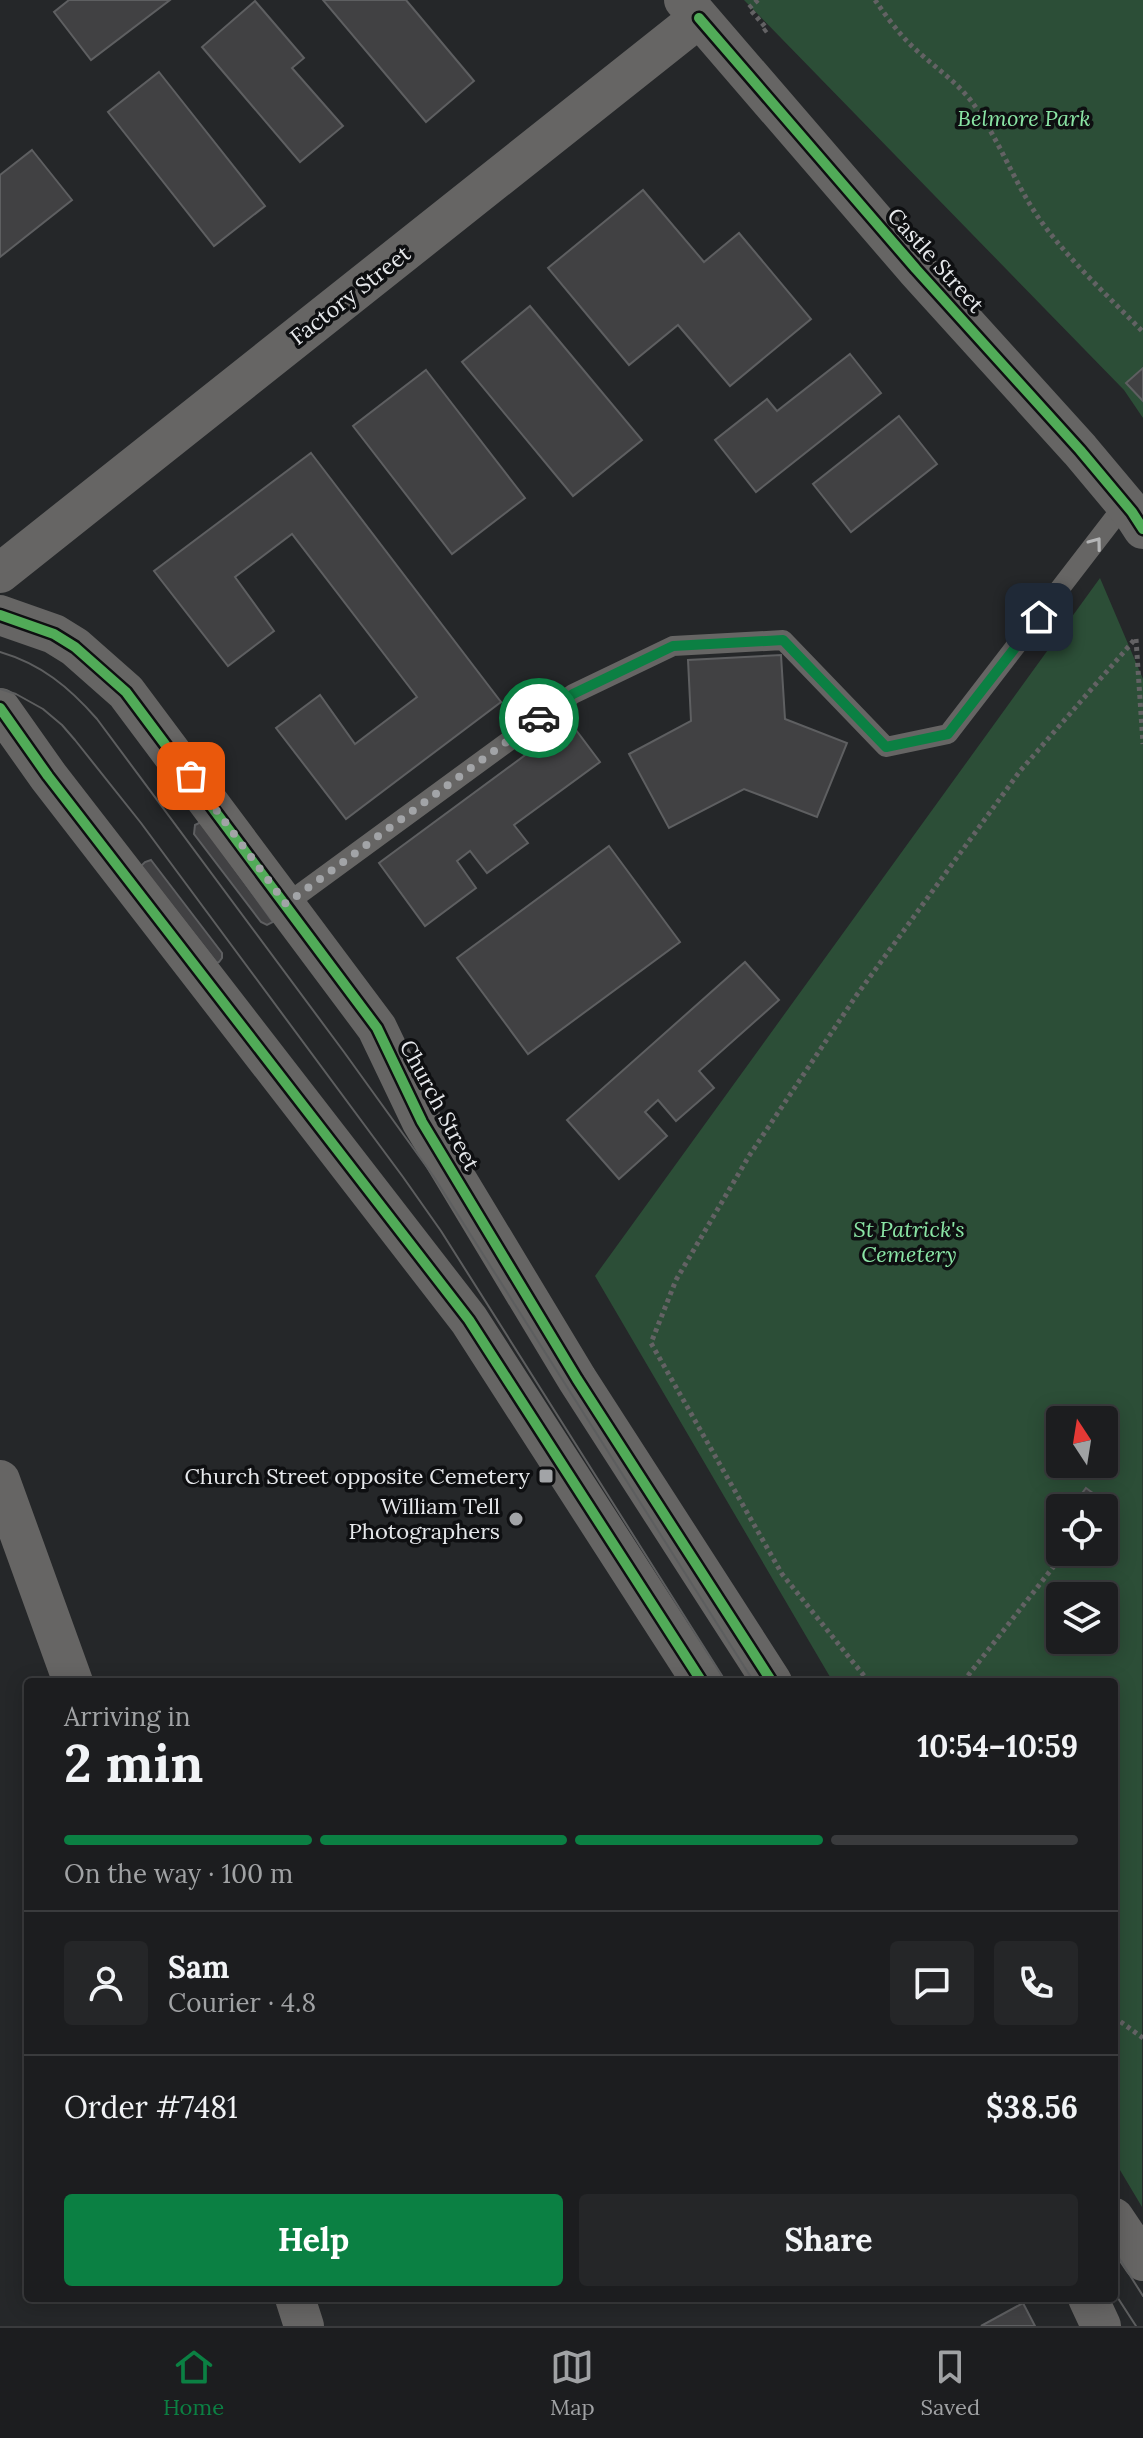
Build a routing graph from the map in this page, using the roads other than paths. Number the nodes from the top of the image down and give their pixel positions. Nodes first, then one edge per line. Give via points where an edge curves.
1 (692, 9) edge
2 (1134, 516) edge
3 (0, 573) edge
4 (0, 615) edge
5 (1, 711) edge
6 (286, 904) junction
7 (0, 1480) edge
8 (72, 1678) edge
9 (699, 1678) edge
10 (769, 1678) edge
11 (1118, 2224) edge
12 (1142, 2258) edge
13 (296, 2302) edge
14 (1090, 2302) edge
15 (304, 2326) edge
16 (1101, 2326) edge

1 - 2 street, Castle Street
1 - 3 street, Factory Street
6 -> 2 lane via 573,694 673,646 783,640 886,747 948,734
4 - 6 street, Church Street via 54,634 126,692
5 - 9 street via 469,1320
6 - 10 street, Church Street via 377,1028 422,1122 569,1366
7 - 8 street
11 - 12 street
13 - 15 street
14 - 16 street

